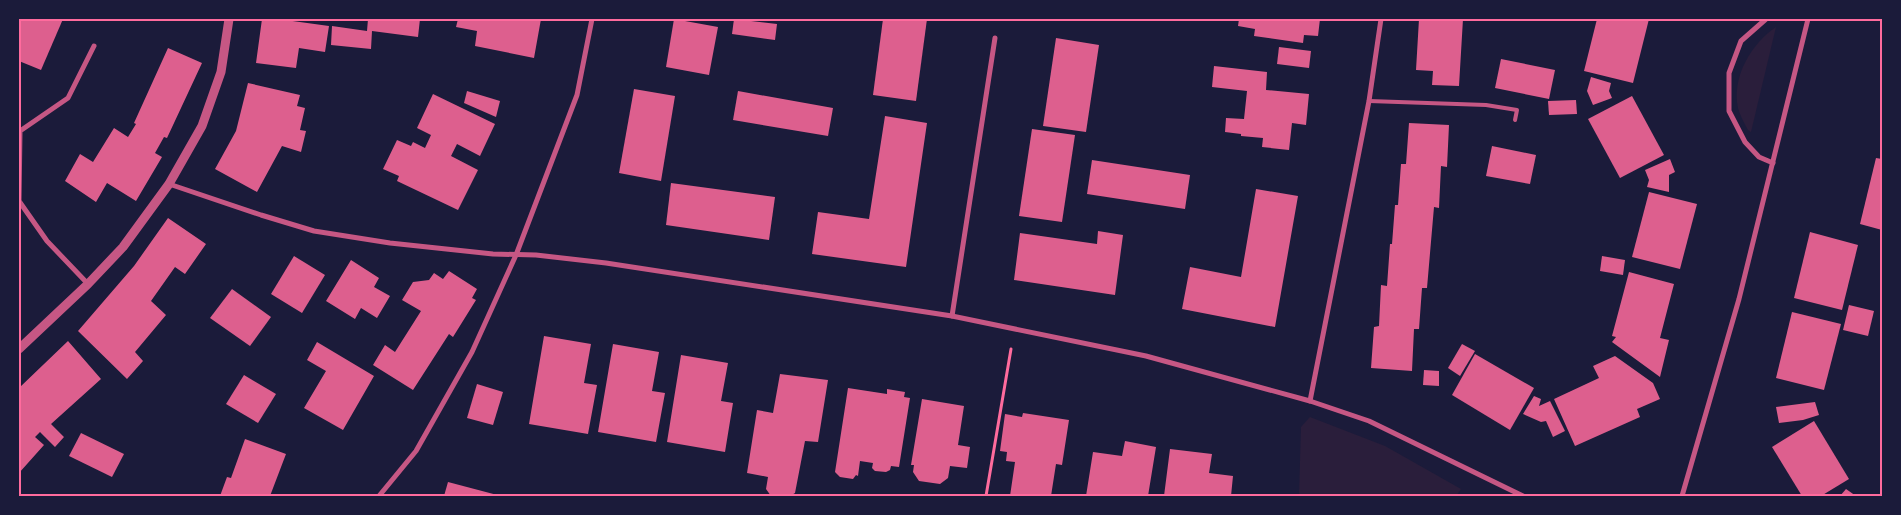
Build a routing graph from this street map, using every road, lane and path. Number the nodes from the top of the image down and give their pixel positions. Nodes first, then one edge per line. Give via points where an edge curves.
1 (229, 19) edge
2 (592, 19) edge
3 (1381, 19) edge
4 (1766, 19) edge
5 (1808, 19) edge
6 (996, 38) dead end
7 (94, 46) dead end
8 (1369, 101) junction
9 (1515, 120) dead end
10 (1773, 163) junction
11 (169, 184) junction
12 (516, 256) junction
13 (88, 284) junction
14 (952, 316) junction
15 (1014, 329) junction
16 (19, 349) edge
17 (1310, 401) junction
18 (379, 496) edge
19 (986, 496) edge
20 (1522, 496) edge
21 (1682, 496) edge

1 - 11 street via 221,72 202,126
2 - 12 street via 577,96
3 - 8 street
4 - 10 street via 1741,41 1729,73 1729,111 1745,142 1759,156
5 - 10 street
6 - 14 street
7 - 13 street via 68,98 20,131 19,201 47,241
8 - 9 lane via 1486,105 1518,110
8 - 17 street
10 - 21 street via 1739,299
11 - 12 street via 314,231 390,243
11 - 13 street via 123,247
12 - 14 street via 536,254
12 - 18 street via 472,352 416,451
13 - 16 street
14 - 15 street
15 - 17 street via 1146,356
15 - 19 path
17 - 20 street via 1369,421

